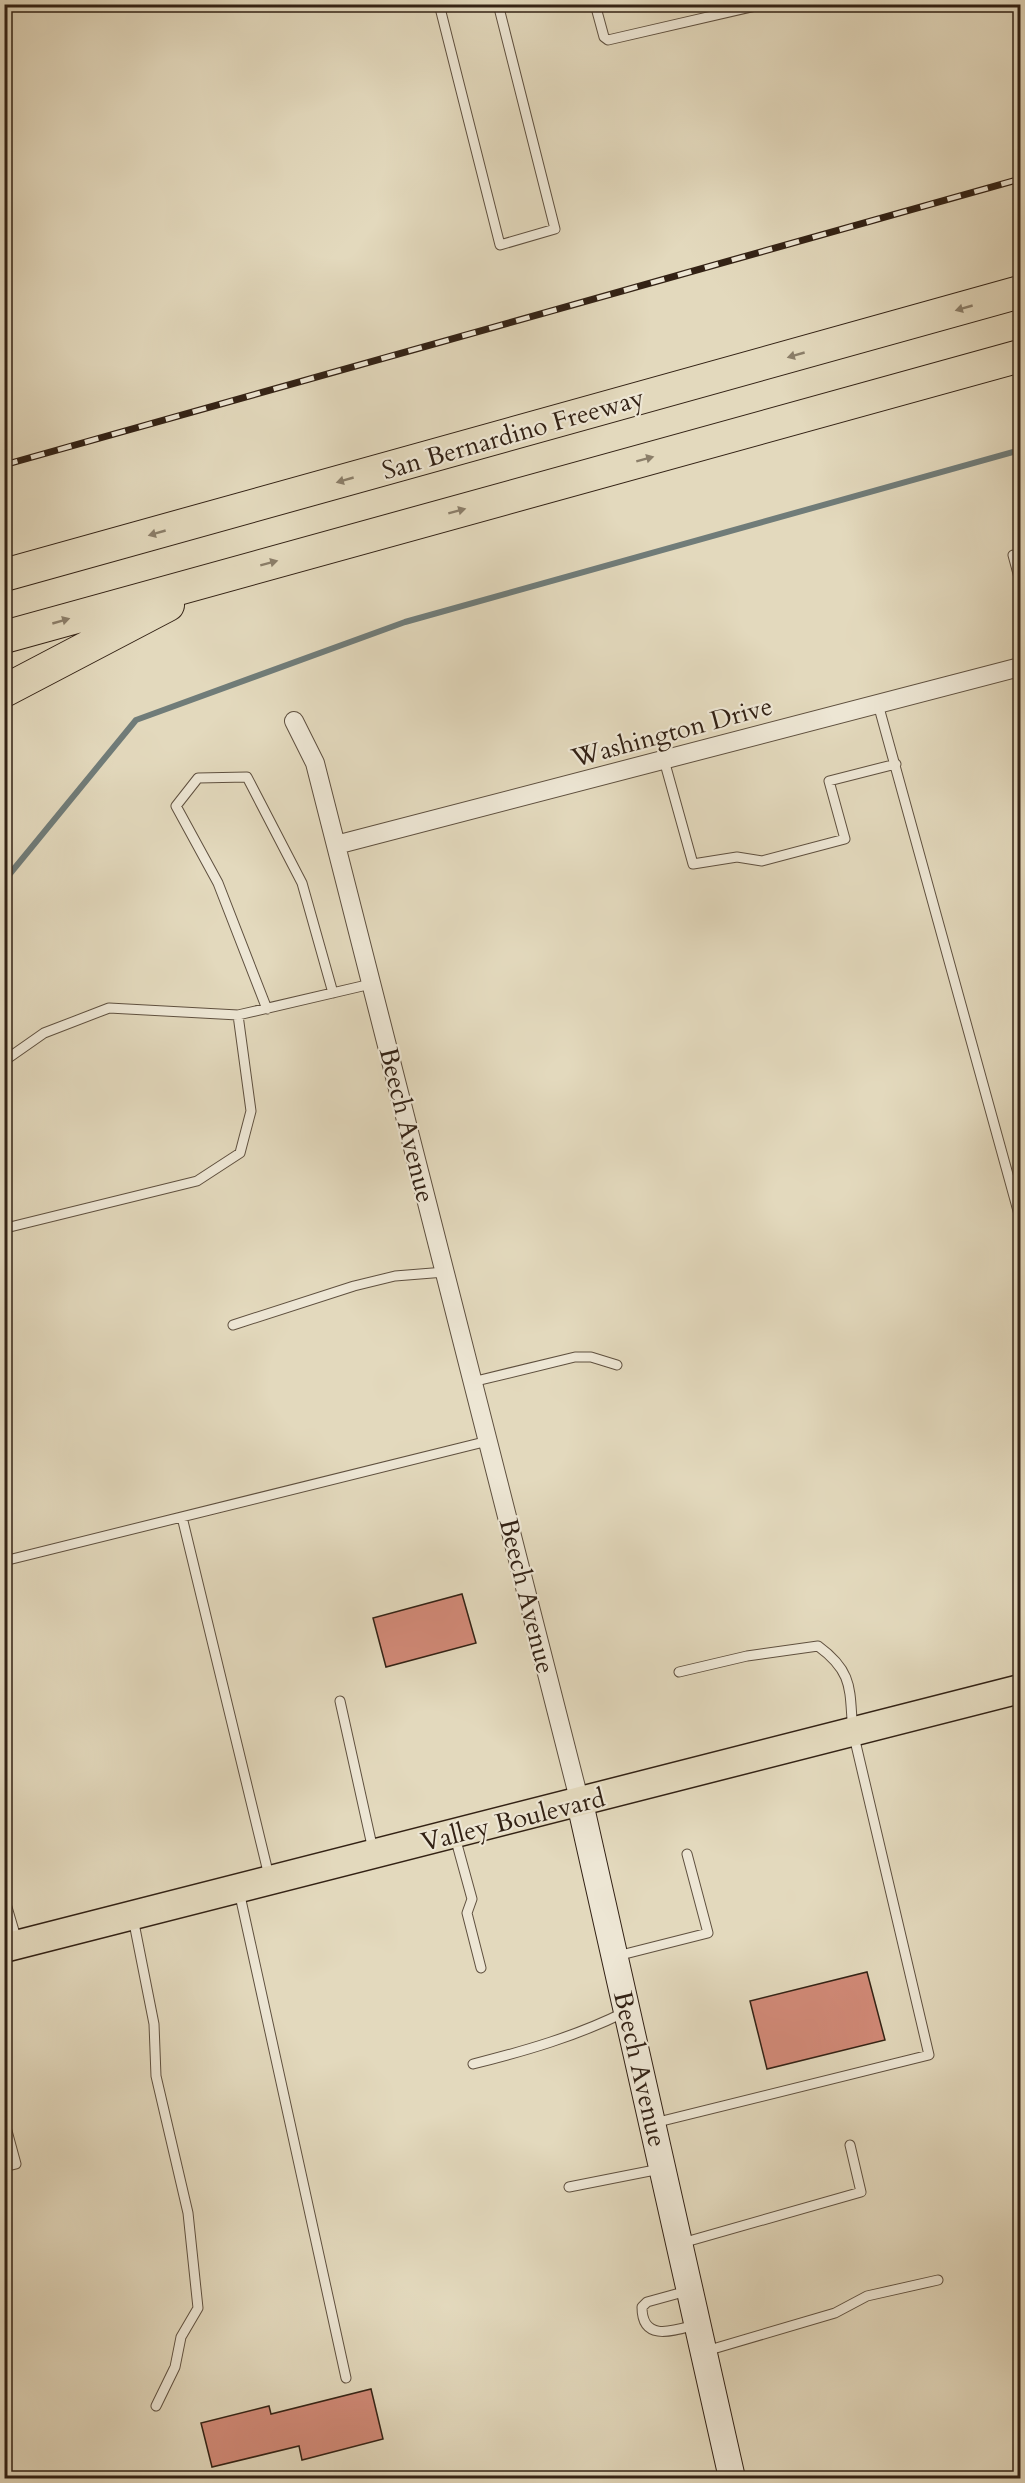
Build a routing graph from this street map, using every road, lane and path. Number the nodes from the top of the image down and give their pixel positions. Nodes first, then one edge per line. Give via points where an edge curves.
1 (439, 4) edge
2 (498, 4) edge
3 (595, 4) edge
4 (764, 4) edge
5 (1020, 292) edge
6 (1020, 356) edge
7 (1013, 555) dead end
8 (4, 575) edge
9 (225, 575) junction
10 (1020, 581) edge
11 (4, 637) edge
12 (1020, 667) edge
13 (4, 691) edge
14 (878, 704) junction
15 (294, 721) dead end
16 (664, 760) junction
17 (896, 764) junction
18 (336, 845) junction
19 (371, 984) junction
20 (333, 993) junction
21 (267, 1009) junction
22 (238, 1015) junction
23 (4, 1061) edge
24 (1020, 1218) edge
25 (4, 1231) edge
26 (445, 1272) junction
27 (233, 1325) dead end
28 (617, 1365) dead end
29 (472, 1382) junction
30 (488, 1441) junction
31 (182, 1517) junction
32 (4, 1561) edge
33 (679, 1672) dead end
34 (1020, 1689) edge
35 (340, 1701) dead end
36 (853, 1732) junction
37 (580, 1803) junction
38 (454, 1835) junction
39 (687, 1854) dead end
40 (374, 1855) junction
41 (270, 1881) junction
42 (239, 1889) junction
43 (4, 1897) edge
44 (132, 1916) junction
45 (11, 1946) edge
46 (615, 1957) junction
47 (481, 1968) dead end
48 (627, 2011) junction
49 (473, 2064) dead end
50 (4, 2120) edge
51 (652, 2124) junction
52 (850, 2145) dead end
53 (4, 2167) edge
54 (662, 2168) junction
55 (569, 2187) dead end
56 (679, 2243) junction
57 (938, 2280) dead end
58 (690, 2290) junction
59 (697, 2325) junction
60 (704, 2352) junction
61 (346, 2378) dead end
62 (156, 2406) dead end
63 (732, 2478) edge

1 - 2 lane via 500,245 555,229
3 - 4 lane via 608,40
5 -> 8 highway, San Bernardino Freeway
9 -> 6 highway
7 - 10 lane
11 -> 9 highway
9 - 13 highway
12 - 14 street, Washington Drive
14 - 16 street, Washington Drive
14 - 17 lane
15 - 18 street, Beech Avenue via 315,763
16 - 17 lane via 693,864 737,856 762,861 845,839 829,781
16 - 18 street, Washington Drive
17 - 24 lane
18 - 19 street, Beech Avenue
19 - 20 lane
19 - 26 street, Beech Avenue
20 - 21 lane
20 - 21 lane via 302,883 247,777 198,778 176,806 218,882
21 - 22 lane
22 - 23 lane via 109,1008 44,1033
22 - 25 lane via 251,1111 240,1153 197,1181
26 - 27 lane via 395,1276 354,1286
26 - 29 street, Beech Avenue
28 - 29 lane via 575,1357
29 - 30 street, Beech Avenue
30 - 31 lane
30 - 37 street, Beech Avenue
31 - 32 lane
31 - 41 lane
33 - 36 lane via 747,1656 818,1646 837,1660 847,1679
34 - 36 main road, Valley Boulevard
35 - 40 lane
36 - 37 main road, Valley Boulevard
36 - 51 lane via 929,2055
37 - 38 main road, Valley Boulevard
37 - 46 main road, Beech Avenue
38 - 40 main road, Valley Boulevard
38 - 47 lane via 472,1899 467,1913
39 - 46 lane via 708,1933
40 - 41 main road, Valley Boulevard
41 - 42 main road, Valley Boulevard
42 - 44 main road, Valley Boulevard
42 - 61 lane
43 - 45 lane
44 - 45 main road, Valley Boulevard
44 - 62 lane via 154,2024 156,2076 188,2213 198,2308 181,2337 175,2367
46 - 48 main road, Beech Avenue
48 - 49 lane via 598,2025
48 - 51 main road, Beech Avenue
50 - 53 lane via 16,2164
51 - 54 main road, Beech Avenue
52 - 56 lane via 861,2192
54 - 55 lane
54 - 56 main road, Beech Avenue
56 - 58 main road, Beech Avenue
57 - 60 lane via 867,2296 835,2313
58 - 59 main road, Beech Avenue
58 - 59 lane via 647,2302 642,2314 648,2327 661,2332
59 - 60 main road, Beech Avenue
60 - 63 main road, Beech Avenue

